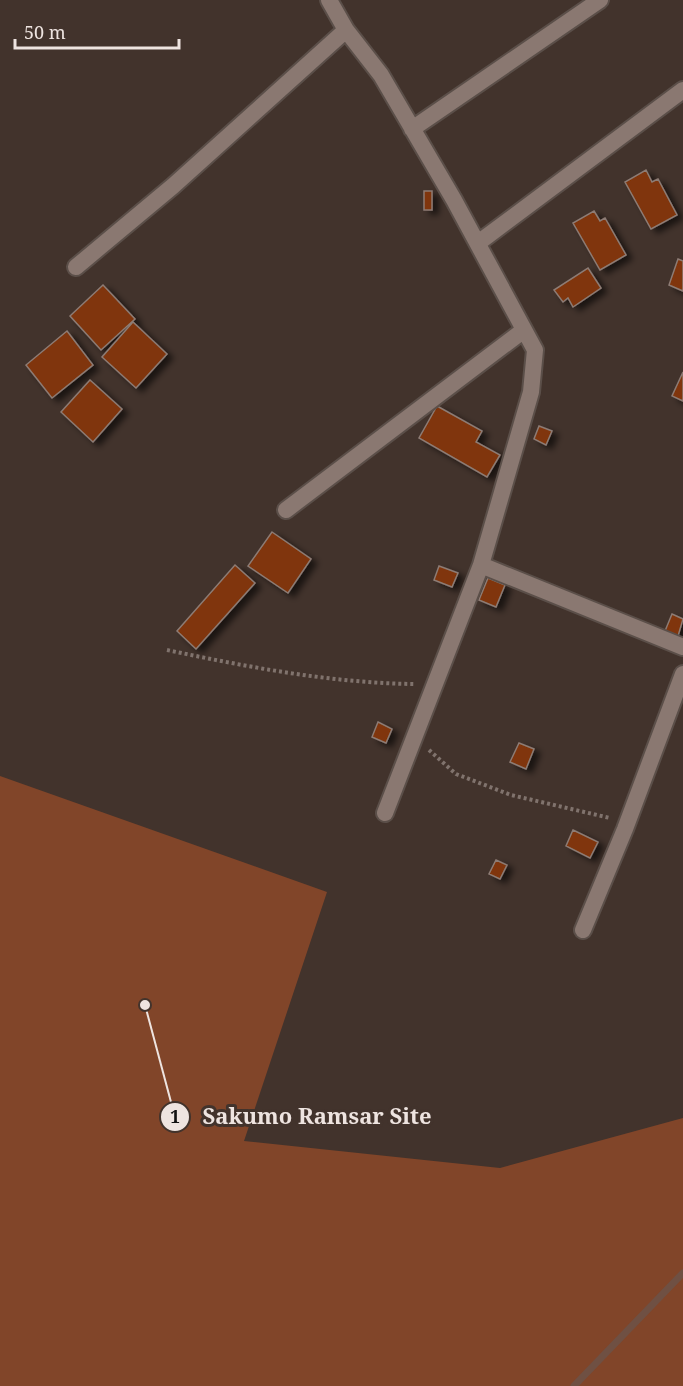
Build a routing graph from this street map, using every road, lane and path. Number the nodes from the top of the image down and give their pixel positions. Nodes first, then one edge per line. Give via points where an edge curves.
1 (329, 0) edge
2 (600, 0) edge
3 (346, 30) junction
4 (683, 90) edge
5 (412, 129) junction
6 (478, 243) junction
7 (76, 267) dead end
8 (524, 330) junction
9 (286, 510) dead end
10 (481, 565) junction
11 (683, 647) edge
12 (167, 650) dead end
13 (683, 674) edge
14 (433, 685) junction
15 (414, 737) junction
16 (385, 813) dead end
17 (628, 822) junction
18 (583, 930) dead end

1 - 3 street
2 - 5 street
3 - 5 street via 381,75
3 - 7 street via 174,186
4 - 6 street
5 - 6 street
6 - 8 street
8 - 9 street
8 - 10 street via 535,350 531,392
10 - 11 street
10 - 14 street
12 - 14 path via 316,676
13 - 17 street
14 - 15 street
15 - 16 street
15 - 17 path via 456,774 511,795
17 - 18 street

